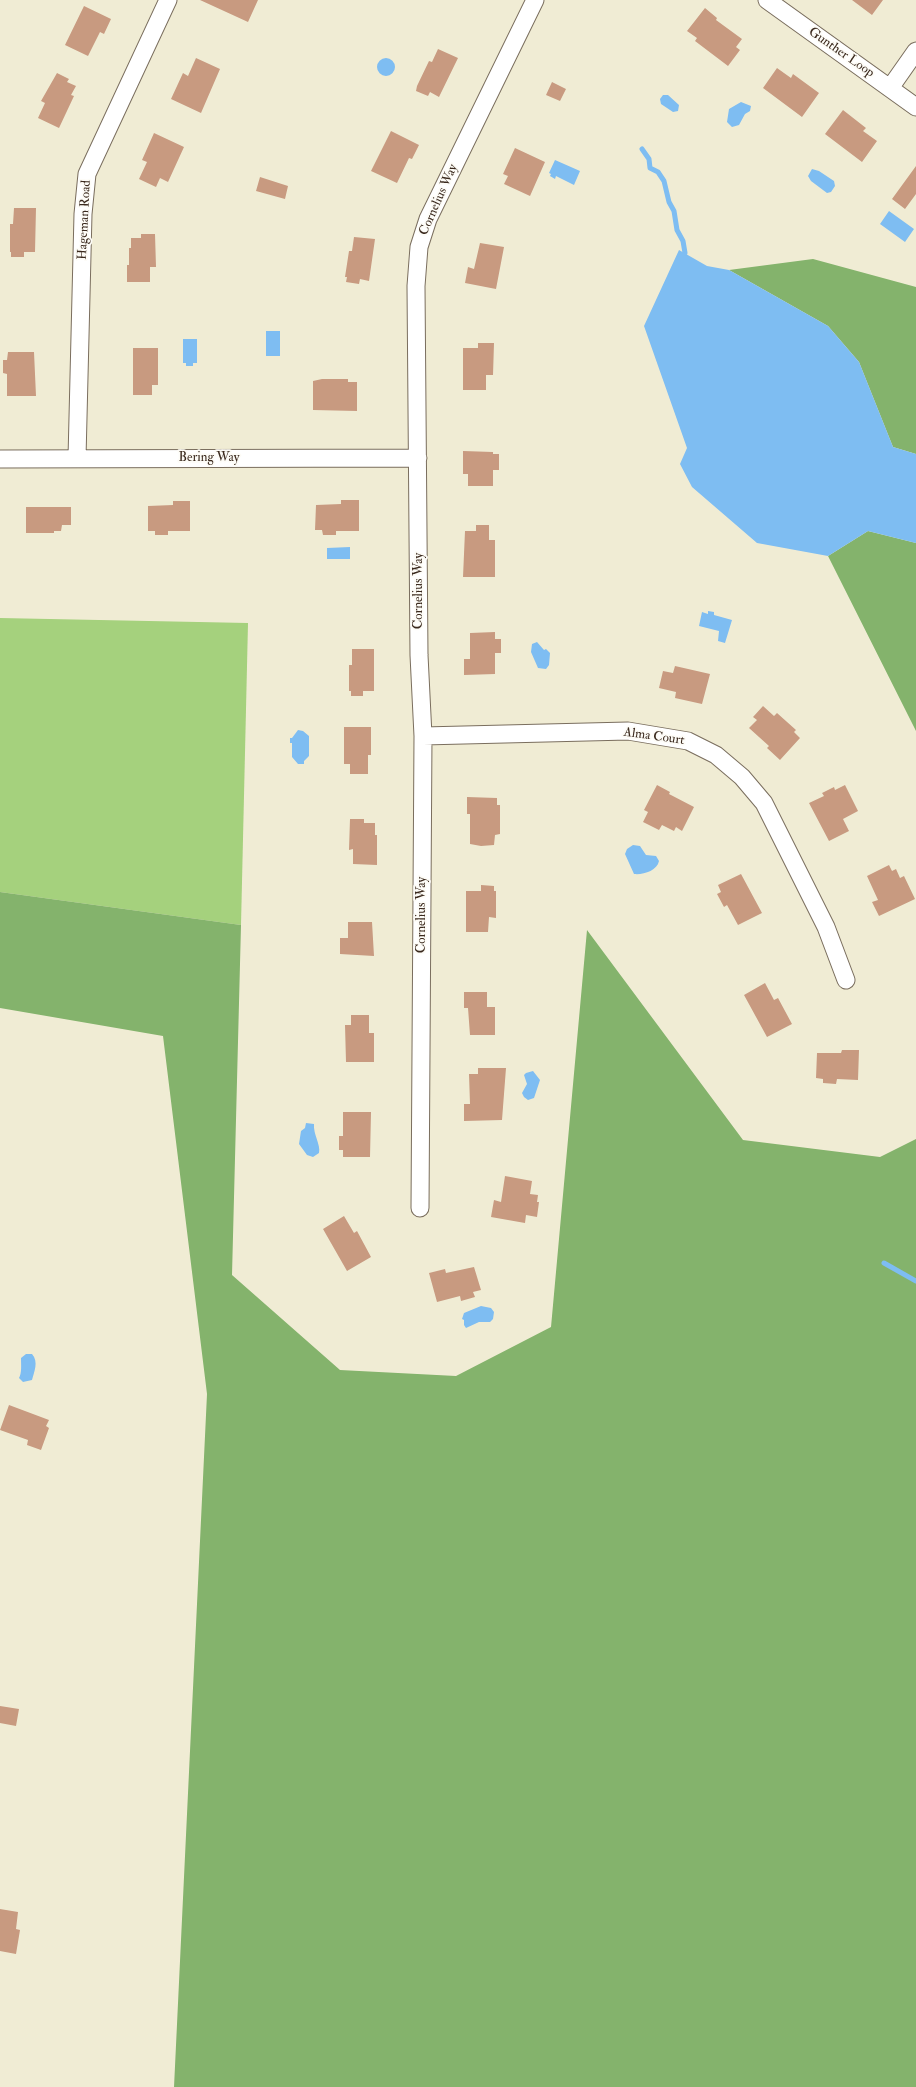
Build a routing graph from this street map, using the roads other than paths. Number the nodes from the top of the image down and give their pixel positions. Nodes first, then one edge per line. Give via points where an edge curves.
1 (168, 0) edge
2 (535, 0) edge
3 (767, 0) edge
4 (916, 51) edge
5 (890, 88) junction
6 (916, 107) edge
7 (77, 458) junction
8 (418, 458) junction
9 (0, 459) edge
10 (423, 736) junction
11 (846, 980) dead end
12 (420, 1208) dead end

1 - 7 street, Hageman Road via 87,174 83,214
2 - 8 street, Cornelius Way via 428,219 419,247 416,286
3 - 5 street, Gunther Loop
4 - 5 street
5 - 6 street, Gunther Loop
7 - 8 street, Bering Way
7 - 9 street, Bering Way
8 - 10 street, Cornelius Way via 419,655
10 - 11 street, Alma Court via 628,731 688,741 716,755 742,777 764,803 826,927
10 - 12 street, Cornelius Way

